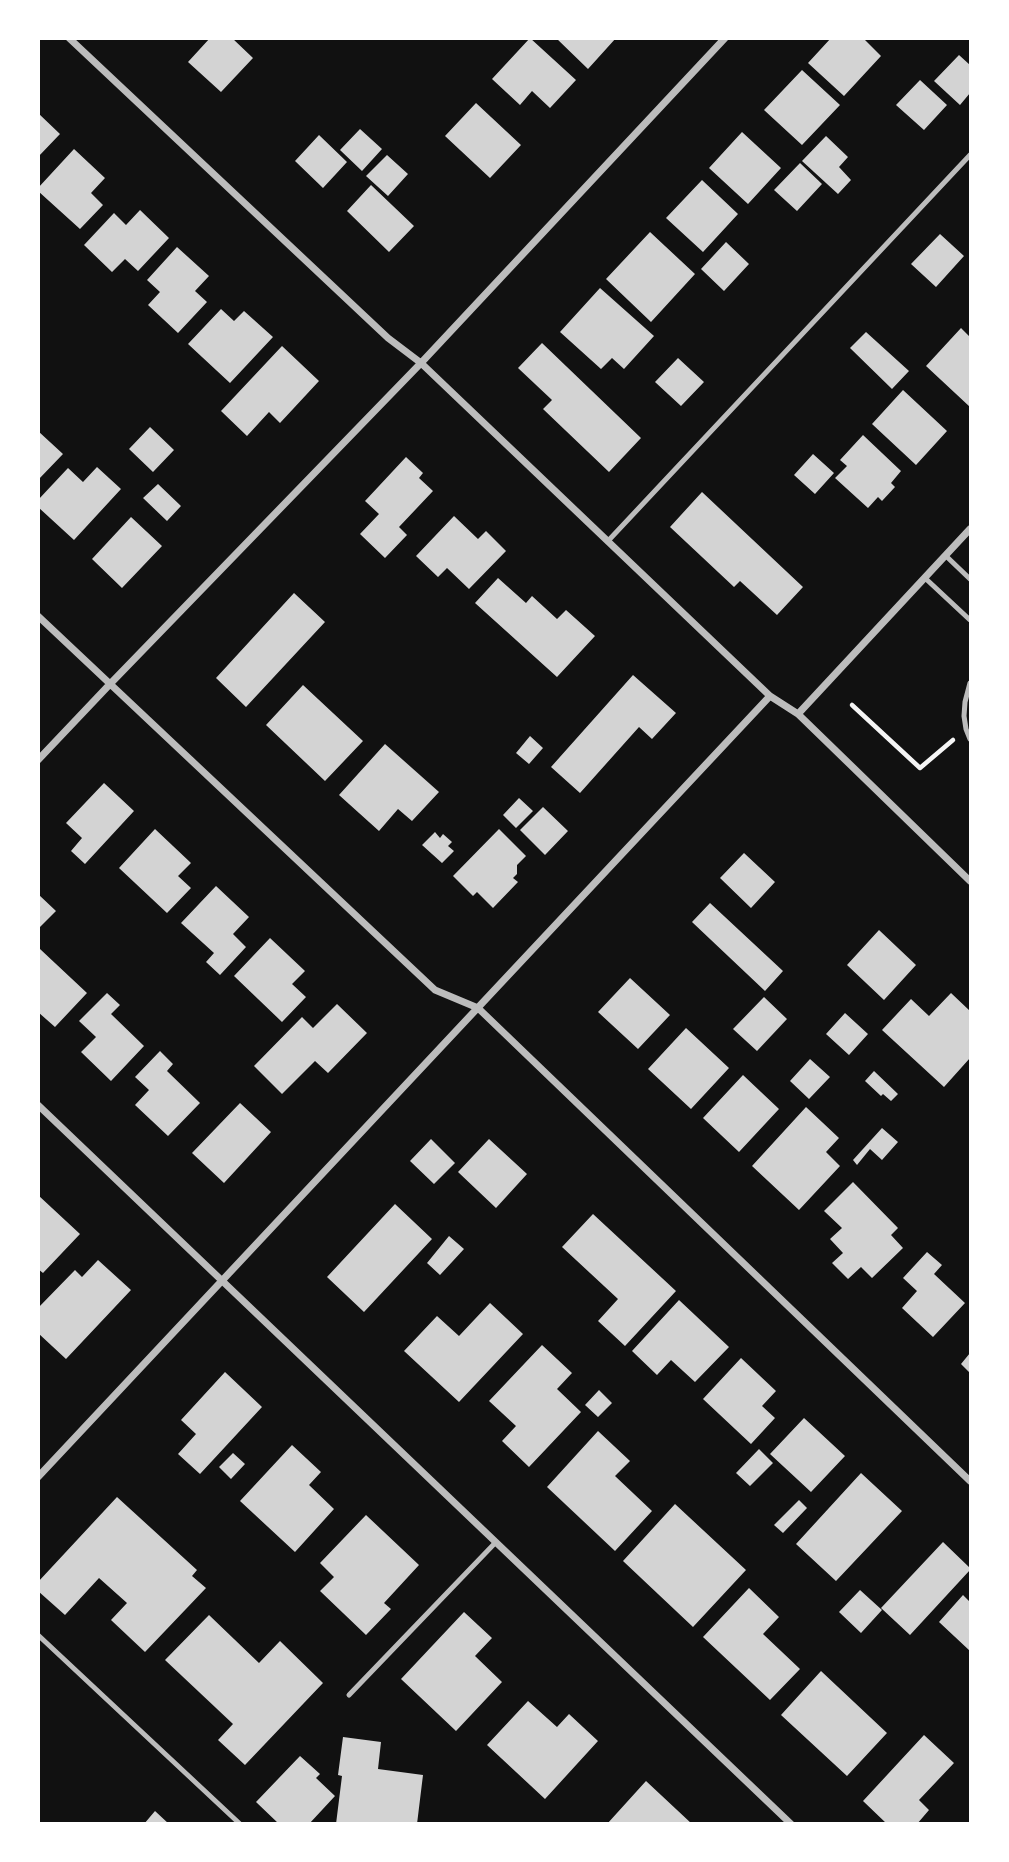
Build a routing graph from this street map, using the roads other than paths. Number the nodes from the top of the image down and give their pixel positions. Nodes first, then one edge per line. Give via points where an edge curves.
1 (69, 38) edge
2 (724, 38) edge
3 (971, 155) edge
4 (421, 363) junction
5 (971, 529) edge
6 (608, 541) junction
7 (946, 556) junction
8 (925, 578) junction
9 (971, 579) edge
10 (38, 616) edge
11 (971, 620) edge
12 (111, 683) junction
13 (971, 683) edge
14 (770, 696) junction
15 (798, 714) junction
16 (971, 739) edge
17 (38, 760) edge
18 (971, 881) edge
19 (478, 1008) junction
20 (38, 1105) edge
21 (223, 1281) junction
22 (38, 1477) edge
23 (971, 1481) edge
24 (496, 1542) junction
25 (38, 1636) edge
26 (349, 1695) dead end
27 (240, 1824) edge
28 (792, 1824) edge

1 - 4 street via 388,338
2 - 4 street
3 - 6 lane
4 - 6 street
4 - 12 street
5 - 7 street
6 - 14 street
7 - 8 street
7 - 9 lane
8 - 11 lane
8 - 15 street
10 - 12 street
12 - 17 street
12 - 19 street via 435,990
13 - 16 lane via 964,716
14 - 15 street
14 - 19 street
15 - 18 street
19 - 21 street
19 - 23 street
20 - 21 street
21 - 22 street
21 - 24 street
24 - 26 lane
24 - 28 street
25 - 27 lane

